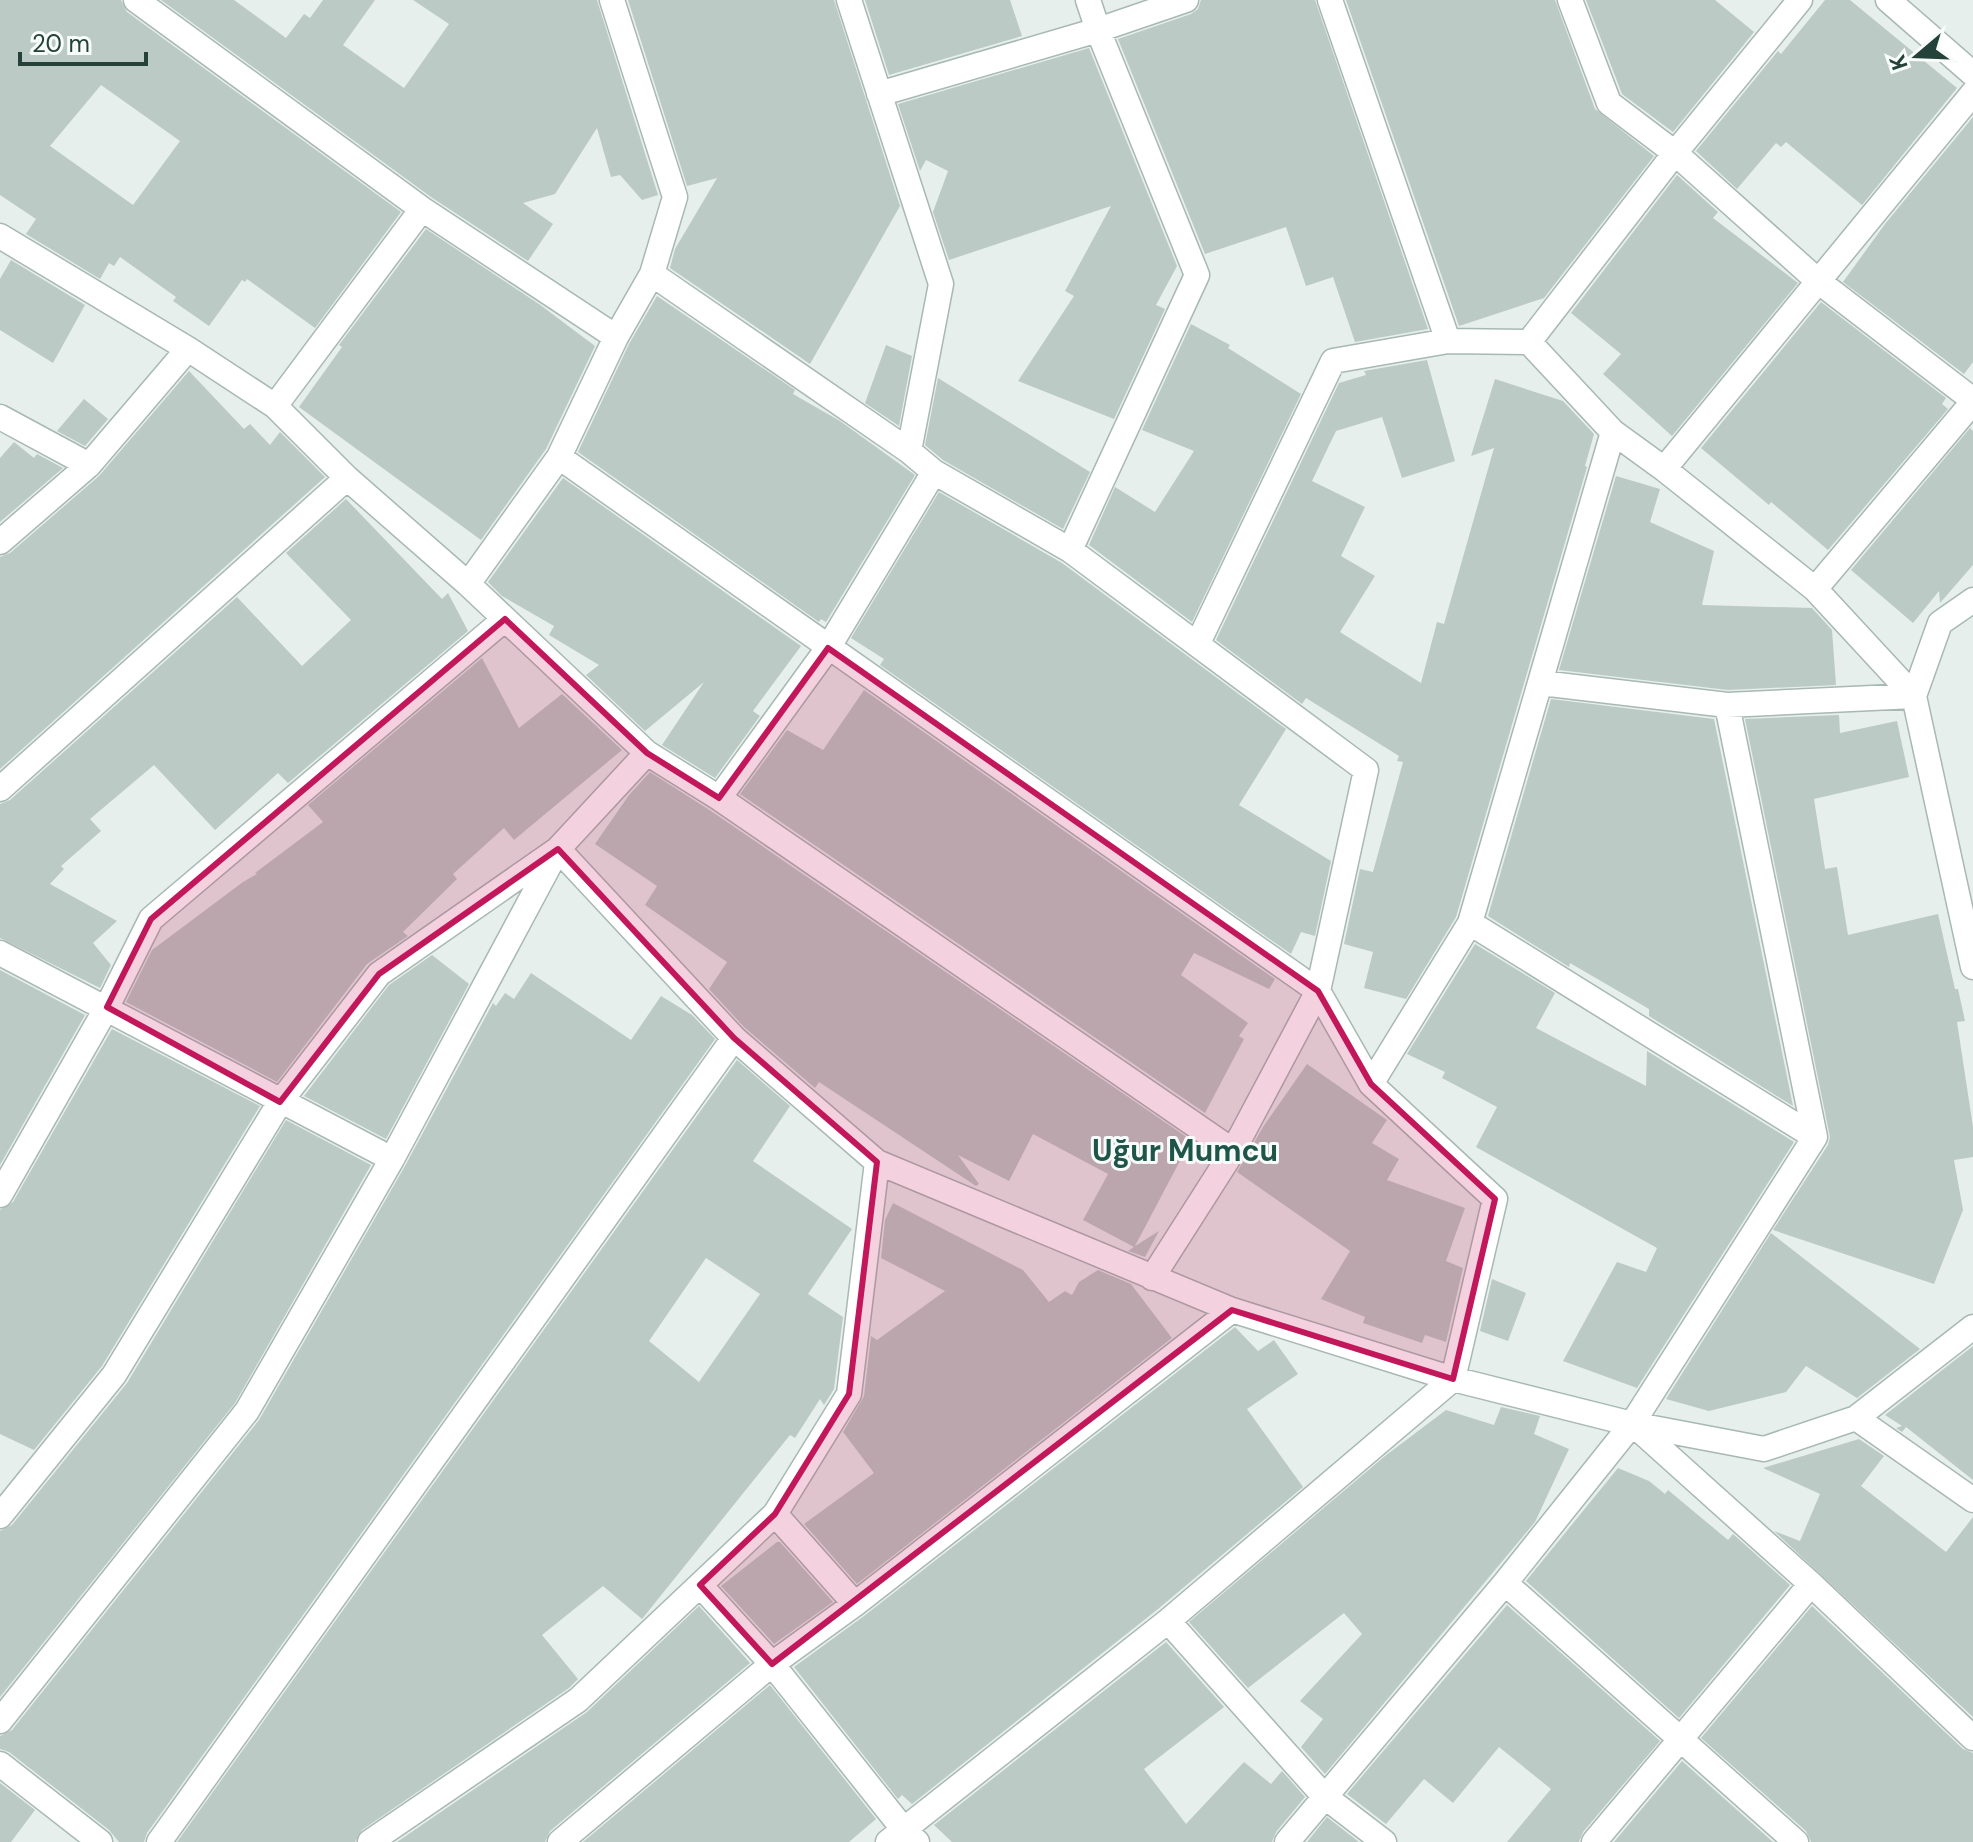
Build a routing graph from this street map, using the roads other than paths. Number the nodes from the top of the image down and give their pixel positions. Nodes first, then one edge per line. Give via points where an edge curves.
1 (136, 0) edge
2 (612, 0) edge
3 (849, 0) edge
4 (1088, 0) edge
5 (1186, 0) edge
6 (1330, 0) edge
7 (1570, 0) edge
8 (1800, 0) edge
9 (1888, 0) edge
10 (1098, 30) junction
11 (1973, 74) edge
12 (1973, 93) edge
13 (879, 94) junction
14 (1675, 153) junction
15 (422, 209) junction
16 (0, 236) edge
17 (652, 274) junction
18 (1818, 281) junction
19 (616, 337) junction
20 (1448, 341) junction
21 (1529, 342) junction
22 (188, 349) junction
23 (1973, 401) edge
24 (275, 406) junction
25 (0, 417) edge
26 (1613, 432) junction
27 (909, 451) junction
28 (559, 457) junction
29 (89, 465) junction
30 (1664, 469) junction
31 (934, 472) junction
32 (347, 478) junction
33 (0, 542) edge
34 (1070, 550) junction
35 (468, 584) junction
36 (1815, 589) junction
37 (1973, 600) edge
38 (505, 619) junction
39 (1198, 643) junction
40 (828, 648) junction
41 (1541, 683) junction
42 (1914, 696) junction
43 (1727, 705) junction
44 (647, 753) junction
45 (0, 789) edge
46 (719, 798) junction
47 (558, 849) junction
48 (1470, 923) junction
49 (0, 953) edge
50 (1973, 967) edge
51 (1318, 991) junction
52 (107, 1007) junction
53 (734, 1038) junction
54 (1371, 1084) junction
55 (280, 1102) junction
56 (1815, 1137) junction
57 (1233, 1151) junction
58 (392, 1159) junction
59 (877, 1162) junction
60 (0, 1195) edge
61 (1152, 1278) junction
62 (1232, 1310) junction
63 (1973, 1327) edge
64 (1453, 1379) junction
65 (1856, 1418) junction
66 (1632, 1424) junction
67 (1973, 1500) edge
68 (775, 1514) junction
69 (0, 1516) edge
70 (1505, 1583) junction
71 (1811, 1584) junction
72 (700, 1585) junction
73 (855, 1604) junction
74 (1168, 1621) junction
75 (772, 1664) junction
76 (0, 1721) edge
77 (1973, 1738) edge
78 (1679, 1740) junction
79 (0, 1764) edge
80 (1324, 1796) junction
81 (903, 1838) edge
82 (100, 1842) edge
83 (159, 1842) edge
84 (370, 1842) edge
85 (560, 1842) edge
86 (1287, 1842) edge
87 (1384, 1842) edge
88 (1594, 1842) edge
89 (1796, 1842) edge

1 - 15 street
2 - 17 street via 675,197
3 - 13 street
4 - 10 street
5 - 10 street
6 - 20 street
7 - 14 street via 1609,103
8 - 14 street
9 - 11 street
10 - 13 street
10 - 34 street via 1197,275
12 - 18 street
13 - 27 street via 941,284
14 - 18 street
14 - 21 street
15 - 19 street
15 - 24 street
16 - 22 street
17 - 19 street
17 - 27 street
18 - 23 street
18 - 30 street
19 - 28 street
20 - 21 street
20 - 39 street via 1333,361
21 - 26 street
22 - 24 street
22 - 29 street
23 - 36 street
24 - 32 street
25 - 29 street
26 - 30 street
26 - 41 street
27 - 31 street
28 - 35 street
28 - 40 street
29 - 33 street
30 - 36 street
31 - 34 street
31 - 40 street
32 - 35 street
32 - 45 street
34 - 39 street
35 - 38 street
36 - 42 street
37 - 42 street via 1940,623
38 - 44 street
38 - 52 street via 151,919
39 - 51 street via 1366,770
40 - 46 street
40 - 51 street
41 - 43 street
41 - 48 street
42 - 43 street
42 - 50 street
43 - 56 street
44 - 46 street
44 - 47 street
46 - 57 street
47 - 53 street
47 - 55 street via 379,974
47 - 58 street
48 - 54 street
48 - 56 street
49 - 52 street
51 - 54 street
51 - 57 street
52 - 55 street
52 - 60 street
53 - 59 street
53 - 83 street
54 - 64 street via 1495,1199
55 - 58 street
55 - 69 street via 114,1375
56 - 66 street
57 - 61 street
58 - 76 street via 247,1411
59 - 61 street
59 - 68 street via 849,1394
61 - 62 street
62 - 64 street
62 - 73 street
63 - 65 street
64 - 66 street
64 - 74 street
65 - 66 street via 1764,1449
65 - 67 street
66 - 70 street
66 - 71 street
68 - 72 street
68 - 73 street
70 - 78 street
70 - 80 street
71 - 77 street
71 - 78 street
72 - 75 street
72 - 84 street via 578,1700
73 - 75 street
74 - 80 street
74 - 81 street
75 - 81 street
75 - 85 street
78 - 88 street
78 - 89 street
79 - 82 street
80 - 86 street
80 - 87 street

